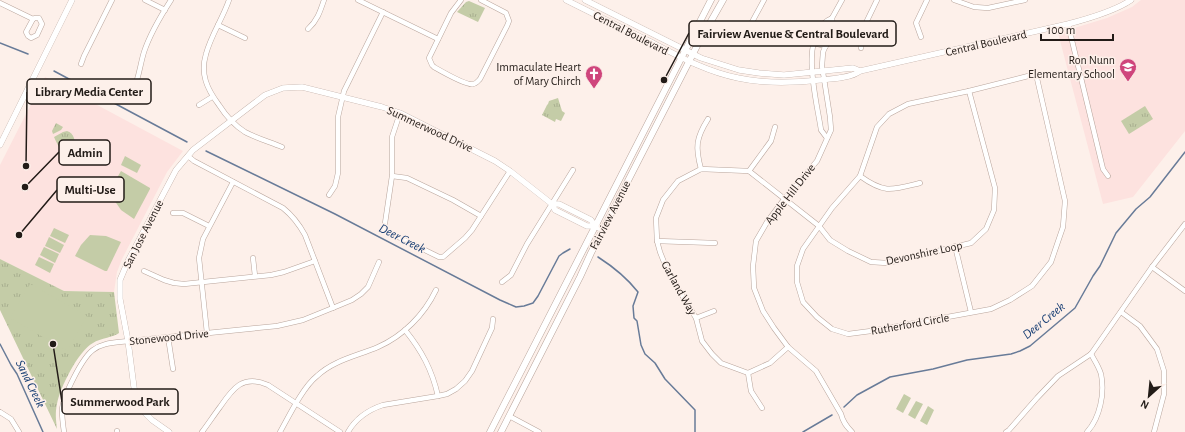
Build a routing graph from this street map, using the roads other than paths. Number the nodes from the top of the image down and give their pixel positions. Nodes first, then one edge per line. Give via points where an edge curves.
1 (72, 0) edge
2 (112, 0) edge
3 (145, 0) edge
4 (171, 0) edge
5 (229, 0) edge
6 (324, 0) edge
7 (359, 0) edge
8 (461, 0) edge
9 (481, 0) edge
10 (566, 0) edge
11 (585, 0) edge
12 (710, 0) edge
13 (723, 0) edge
14 (764, 0) edge
15 (842, 0) edge
16 (877, 0) edge
17 (927, 0) edge
18 (954, 0) edge
19 (1025, 0) edge
20 (1131, 0) edge
21 (0, 4) edge
22 (164, 10) junction
23 (383, 12) junction
24 (832, 18) junction
25 (33, 19) dead end
26 (1068, 24) junction
27 (218, 25) junction
28 (308, 29) dead end
29 (819, 29) junction
30 (831, 34) junction
31 (777, 36) dead end
32 (921, 37) dead end
33 (245, 38) dead end
34 (438, 39) junction
35 (813, 43) junction
36 (826, 46) junction
37 (861, 48) dead end
38 (685, 49) junction
39 (693, 53) junction
40 (681, 57) junction
41 (689, 61) junction
42 (82, 64) dead end
43 (824, 71) junction
44 (860, 71) junction
45 (812, 73) junction
46 (825, 80) junction
47 (813, 81) junction
48 (133, 91) dead end
49 (969, 91) junction
50 (342, 96) junction
51 (212, 97) junction
52 (828, 103) junction
53 (199, 105) dead end
54 (817, 105) junction
55 (400, 113) junction
56 (830, 117) junction
57 (819, 118) junction
58 (708, 119) dead end
59 (231, 121) junction
60 (775, 127) dead end
61 (827, 138) junction
62 (0, 145) edge
63 (282, 147) dead end
64 (188, 156) junction
65 (701, 169) junction
66 (573, 170) dead end
67 (750, 170) junction
68 (510, 171) junction
69 (392, 176) junction
70 (860, 176) junction
71 (1108, 176) dead end
72 (233, 182) junction
73 (920, 183) dead end
74 (329, 195) dead end
75 (785, 198) junction
76 (552, 204) junction
77 (173, 213) dead end
78 (481, 216) junction
79 (1185, 224) edge
80 (209, 226) junction
81 (595, 226) junction
82 (819, 226) junction
83 (603, 230) junction
84 (657, 241) junction
85 (715, 243) dead end
86 (955, 246) junction
87 (253, 258) dead end
88 (315, 261) junction
89 (379, 262) dead end
90 (1152, 267) junction
91 (144, 270) dead end
92 (255, 276) junction
93 (202, 282) junction
94 (502, 282) dead end
95 (436, 290) dead end
96 (1185, 291) edge
97 (333, 308) junction
98 (714, 311) dead end
99 (971, 312) junction
100 (1121, 312) junction
101 (696, 318) junction
102 (493, 319) dead end
103 (405, 330) junction
104 (207, 333) junction
105 (168, 337) junction
106 (128, 341) junction
107 (788, 347) junction
108 (1091, 354) junction
109 (173, 368) dead end
110 (748, 373) junction
111 (438, 396) junction
112 (296, 404) junction
113 (762, 408) dead end
114 (0, 412) edge
115 (509, 416) junction
116 (20, 432) edge
117 (64, 432) edge
118 (169, 432) edge
119 (202, 432) edge
120 (280, 432) edge
121 (340, 432) edge
122 (348, 432) edge
123 (490, 432) edge
124 (501, 432) edge
125 (539, 432) edge
126 (852, 432) edge
127 (1006, 432) edge
128 (1087, 432) edge
129 (1154, 432) edge

1 - 62 street
2 - 42 street
3 - 22 street
4 - 22 street
5 - 27 street
6 - 28 street via 317,19
7 - 23 street
8 - 34 street via 451,13
9 - 34 street via 506,13 509,21 476,83 464,82 432,65 429,56
10 - 40 street, Central Boulevard
11 - 38 street, Central Boulevard
12 - 38 main road, Fairview Avenue
13 - 39 main road, Fairview Avenue
14 - 31 street via 746,32
15 - 24 street, Apple Hill Drive
16 - 37 street via 862,31
17 - 32 street via 916,23
18 - 19 street via 974,7 988,8
20 - 26 street, Central Boulevard
21 - 25 street
22 - 48 street via 143,54
23 - 34 street
23 - 50 street
24 - 29 street, Apple Hill Drive via 825,21
24 - 30 street, Apple Hill Drive
26 - 44 street, Central Boulevard
26 - 71 street via 1102,169
27 - 33 street
27 - 51 street via 204,63 205,80
29 - 30 street
29 - 35 street, Apple Hill Drive
30 - 36 street, Apple Hill Drive
35 - 36 street
35 - 45 street, Apple Hill Drive
36 - 43 street, Apple Hill Drive via 822,66
38 - 39 street, Central Boulevard
38 - 40 main road, Fairview Avenue
39 - 41 main road, Fairview Avenue
39 - 45 street, Central Boulevard via 739,70 784,75
40 - 41 street, Central Boulevard
40 - 81 main road, Fairview Avenue
41 - 47 street, Central Boulevard via 737,78 784,83
41 - 83 main road, Fairview Avenue
43 - 44 street, Central Boulevard via 853,68
43 - 45 street, Central Boulevard
43 - 46 street, Apple Hill Drive
44 - 46 street, Central Boulevard via 856,75
45 - 47 street, Apple Hill Drive
46 - 47 street, Central Boulevard
46 - 52 street, Apple Hill Drive
47 - 54 street, Apple Hill Drive
49 - 70 street, Rutherford Circle via 908,104 889,114 877,127
49 - 86 street, Devonshire Loop via 995,188 994,210 986,229 971,243
49 - 99 street, Rutherford Circle via 1036,74 1065,201 1063,227 1051,262 1032,286 1010,300
50 - 55 street, Summerwood Drive
50 - 59 street, Summerwood Drive via 302,87 283,88 265,95
50 - 74 street via 338,117 338,173 335,186
51 - 53 street
51 - 59 street
52 - 54 street
52 - 56 street, Apple Hill Drive
54 - 57 street, Apple Hill Drive
55 - 68 street, Summerwood Drive
55 - 69 street via 392,137
56 - 57 street
56 - 61 street, Apple Hill Drive via 831,130
57 - 61 street, Apple Hill Drive via 821,130
58 - 65 street via 697,142
59 - 63 street via 248,134
59 - 64 street, San Jose Avenue
60 - 67 street via 770,141
61 - 75 street, Apple Hill Drive via 817,161
64 - 72 street
64 - 106 street, San Jose Avenue via 176,170 120,280 120,299
65 - 67 street, Garland Way
65 - 84 street, Garland Way via 678,181 664,200 656,218
66 - 76 street
67 - 75 street
68 - 76 street, Summerwood Drive
68 - 78 street
69 - 78 street via 407,178
69 - 78 street via 384,230 439,257 443,257 465,238
70 - 73 street via 880,188 894,189
70 - 82 street, Rutherford Circle
72 - 80 street
72 - 88 street via 292,215 300,224
75 - 82 street, Devonshire Loop
75 - 107 street, Apple Hill Drive via 756,241 753,266 754,288 763,311
76 - 81 street, Summerwood Drive via 555,210 588,226
76 - 94 street via 511,274
77 - 80 street via 183,213
79 - 90 street
80 - 93 street via 200,248
81 - 83 street, Summerwood Drive
81 - 123 main road, Fairview Avenue
82 - 86 street, Devonshire Loop via 830,240 871,262 887,263
82 - 99 street, Rutherford Circle via 803,249 797,266 797,282 803,302 832,329 848,334
83 - 115 main road, Fairview Avenue
84 - 85 street
84 - 101 street, Garland Way via 668,272
86 - 99 street
87 - 92 street
88 - 92 street via 284,272
88 - 97 street
89 - 97 street, Stonewood Drive via 368,287 352,300
90 - 96 street
90 - 100 street
91 - 93 street via 174,283
92 - 93 street
93 - 104 street
95 - 103 street via 425,308
97 - 104 street, Stonewood Drive via 289,324
98 - 101 street
100 - 108 street
100 - 129 street via 1140,326 1157,349 1164,371 1164,394
101 - 110 street, Garland Way via 702,341 712,354 721,363
102 - 111 street via 492,328 472,371 456,389
103 - 111 street via 427,364 435,381
103 - 112 street via 378,347 338,362 317,375
104 - 105 street, Stonewood Drive
105 - 106 street, Stonewood Drive
105 - 109 street
106 - 117 street, Stonewood Drive via 99,346 85,358 62,409
106 - 118 street, San Jose Avenue via 134,388 139,404 152,420
107 - 110 street via 770,363
107 - 126 street, Apple Hill Drive via 816,371 843,421
108 - 127 street via 1058,376
108 - 128 street via 1101,374 1102,385 1098,414
110 - 113 street via 751,391
111 - 122 street via 376,407 357,420
112 - 119 street via 268,384 260,381 242,382 230,392
112 - 120 street
112 - 121 street
114 - 116 street via 11,419
115 - 124 main road, Fairview Avenue
115 - 125 street

